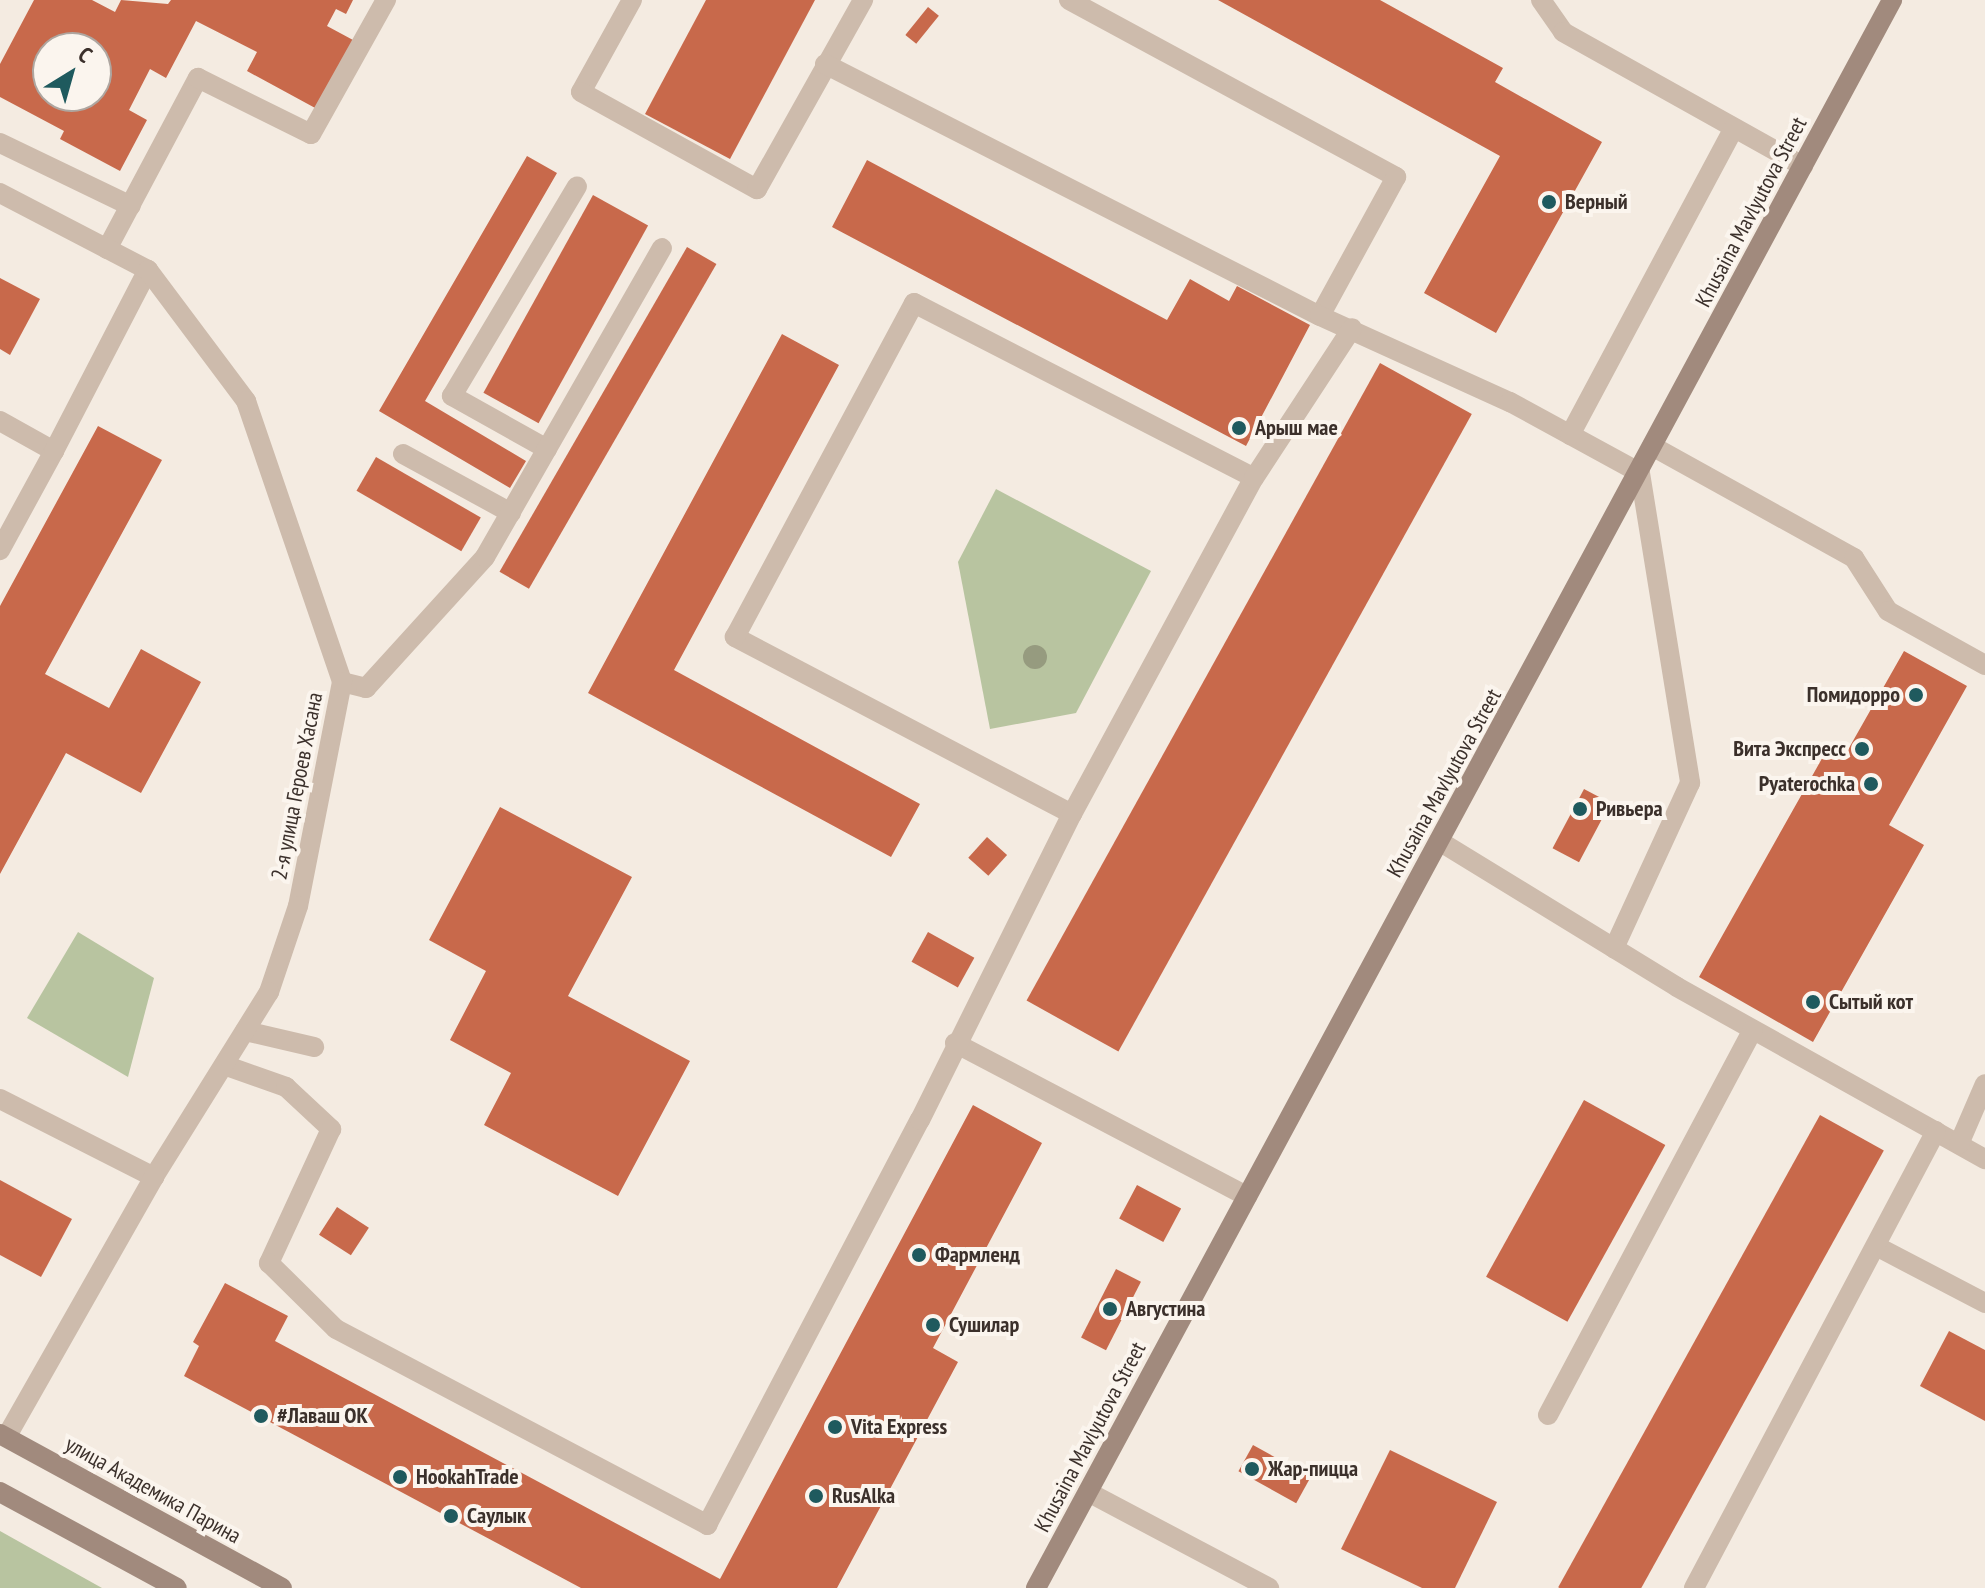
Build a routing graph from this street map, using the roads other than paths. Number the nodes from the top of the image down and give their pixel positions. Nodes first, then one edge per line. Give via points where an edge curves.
1 (386, 0) edge
2 (632, 0) edge
3 (863, 0) edge
4 (1069, 0) edge
5 (1541, 0) edge
6 (1892, 0) edge
7 (825, 64) junction
8 (1734, 128) junction
9 (0, 143) edge
10 (1803, 166) junction
11 (577, 186) dead end
12 (0, 193) edge
13 (131, 206) junction
14 (662, 248) dead end
15 (107, 249) junction
16 (148, 270) junction
17 (1320, 316) junction
18 (1352, 328) junction
19 (0, 421) edge
20 (1570, 435) junction
21 (1652, 446) junction
22 (547, 449) junction
23 (54, 451) junction
24 (403, 454) dead end
25 (1640, 473) junction
26 (1254, 478) junction
27 (511, 513) junction
28 (0, 550) edge
29 (1985, 665) edge
30 (342, 682) junction
31 (1072, 814) junction
32 (1439, 841) junction
33 (1614, 948) junction
34 (1753, 1030) junction
35 (245, 1031) junction
36 (955, 1043) junction
37 (314, 1047) dead end
38 (224, 1065) junction
39 (1985, 1084) edge
40 (0, 1099) edge
41 (1936, 1131) junction
42 (1959, 1144) junction
43 (1985, 1159) edge
44 (154, 1177) junction
45 (1247, 1196) junction
46 (1876, 1246) junction
47 (1985, 1303) edge
48 (1548, 1415) dead end
49 (2, 1440) edge
50 (0, 1492) edge
51 (1088, 1492) junction
52 (177, 1588) edge
53 (282, 1588) edge
54 (1036, 1588) edge
55 (1269, 1588) edge
56 (1694, 1588) edge

1 - 13 street via 311,134 198,78
2 - 7 street via 581,92 757,189
3 - 7 street
4 - 17 street via 1396,177
5 - 8 street via 1563,32
6 - 10 street, Khusaina Mavlyutova Street
7 - 17 street
8 - 10 street
8 - 20 street
9 - 13 street
10 - 21 street, Khusaina Mavlyutova Street
11 - 22 street via 452,396
12 - 15 street, 2-я улица Героев Хасана
13 - 15 street
14 - 22 street
15 - 16 street, 2-я улица Героев Хасана
16 - 23 street
16 - 30 street, 2-я улица Героев Хасана via 246,401
17 - 18 street
18 - 20 street
18 - 26 street
19 - 23 street
20 - 25 street
21 - 25 street, Khusaina Mavlyutova Street
21 - 29 street via 1854,558 1888,611
22 - 27 street
23 - 28 street
24 - 27 street
25 - 32 street, Khusaina Mavlyutova Street
25 - 33 street via 1690,783
26 - 31 street
26 - 31 street via 914,303 735,637
27 - 30 street via 485,557 366,688
30 - 35 street, 2-я улица Героев Хасана via 298,906 269,992
31 - 36 street
32 - 33 street
32 - 45 street, Khusaina Mavlyutova Street
33 - 34 street
34 - 41 street
34 - 48 street
35 - 37 street
35 - 38 street, 2-я улица Героев Хасана
36 - 38 street via 913,1134 707,1525 336,1329 269,1263 331,1129 286,1087
36 - 45 street
38 - 44 street, 2-я улица Героев Хасана
39 - 42 street
40 - 44 street
41 - 42 street
41 - 46 street
42 - 43 street
44 - 49 street, 2-я улица Героев Хасана
45 - 51 street, Khusaina Mavlyutova Street
46 - 47 street
46 - 56 street
49 - 53 street, улица Академика Парина
50 - 52 street
51 - 54 street, Khusaina Mavlyutova Street
51 - 55 street

